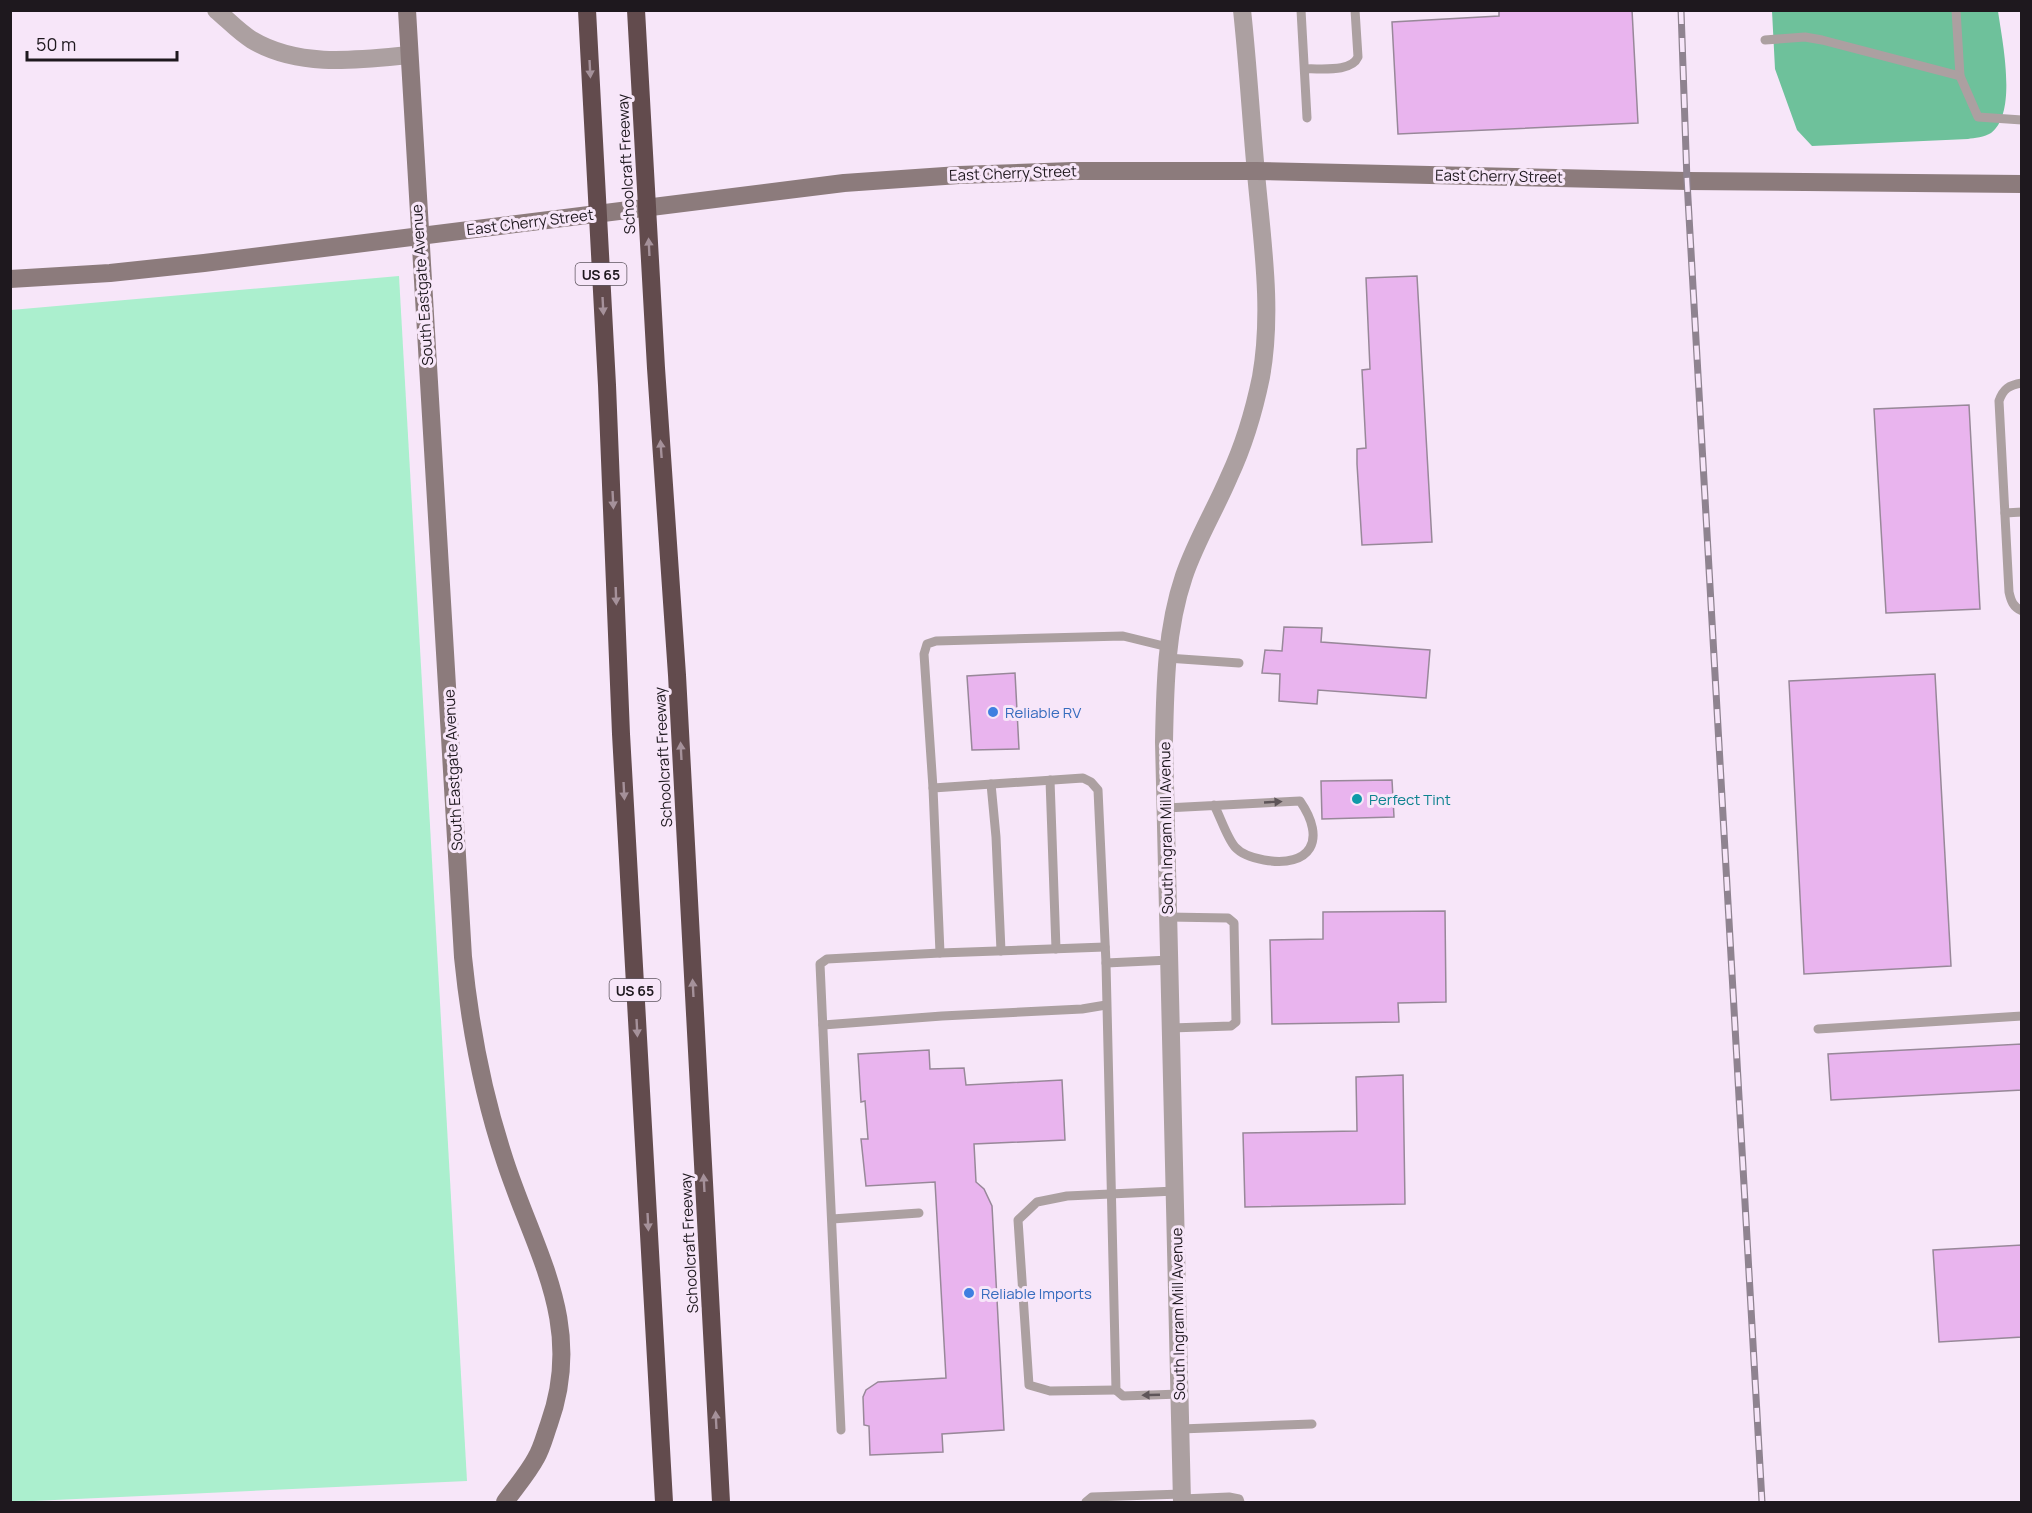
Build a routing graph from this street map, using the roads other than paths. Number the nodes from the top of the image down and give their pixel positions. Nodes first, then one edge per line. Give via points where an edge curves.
1 (216, 10) edge
2 (407, 10) edge
3 (587, 10) edge
4 (636, 10) edge
5 (1242, 10) edge
6 (1301, 10) edge
7 (1355, 10) edge
8 (1956, 10) edge
9 (1765, 40) dead end
10 (409, 55) junction
11 (1305, 69) junction
12 (1960, 76) junction
13 (1307, 118) dead end
14 (2022, 120) edge
15 (1256, 171) junction
16 (2022, 184) edge
17 (418, 235) junction
18 (10, 279) edge
19 (2022, 383) edge
20 (2022, 512) edge
21 (2005, 513) junction
22 (2022, 610) edge
23 (1168, 653) junction
24 (1239, 663) dead end
25 (1050, 780) junction
26 (991, 784) junction
27 (933, 788) junction
28 (1214, 805) junction
29 (1166, 808) junction
30 (1168, 917) junction
31 (1105, 947) junction
32 (1056, 949) junction
33 (1001, 951) junction
34 (940, 953) junction
35 (1170, 960) junction
36 (1106, 963) junction
37 (1106, 1005) junction
38 (2022, 1016) edge
39 (823, 1025) junction
40 (1172, 1028) junction
41 (1818, 1029) dead end
42 (1175, 1191) junction
43 (1111, 1194) junction
44 (919, 1213) dead end
45 (832, 1220) junction
46 (1119, 1393) junction
47 (1180, 1394) junction
48 (1312, 1424) dead end
49 (1181, 1429) junction
50 (841, 1430) dead end
51 (661, 1443) junction
52 (1182, 1499) edge
53 (505, 1503) edge
54 (651, 1503) edge
55 (664, 1503) edge
56 (722, 1503) edge
57 (1086, 1503) edge
58 (1240, 1503) edge

1 - 10 street via 251,39 279,52 349,61
2 - 10 street, South Eastgate Avenue
3 -> 51 highway, Schoolcraft Freeway / US 65 via 622,757
56 -> 4 highway, Schoolcraft Freeway
5 - 15 street, South Ingram Mill Avenue
6 - 11 lane
7 - 11 lane via 1356,62 1348,67
8 - 12 lane
9 - 12 lane via 1805,36
10 - 17 street, South Eastgate Avenue
11 - 13 lane
12 - 14 lane via 1978,117
15 - 16 street, East Cherry Street
15 - 17 street, East Cherry Street via 1072,171 844,183
15 - 23 street, South Ingram Mill Avenue via 1267,304 1261,375 1230,477 1184,577
17 - 18 street, East Cherry Street via 204,263
17 - 53 street, South Eastgate Avenue via 468,1003 488,1107 559,1313 563,1359 556,1404 537,1457
19 - 21 lane via 2006,387 1999,401
20 - 21 lane
21 - 22 lane via 2009,592 2016,608
23 - 24 lane
23 - 27 lane via 1123,636 927,644 924,654
23 - 29 street, South Ingram Mill Avenue
25 - 26 lane
25 - 31 lane via 1083,778 1098,790
25 - 32 lane
26 - 27 lane
26 - 33 lane
27 - 34 lane
28 -> 28 lane via 1300,801 1314,835 1311,849 1291,861 1251,858 1234,847
28 - 29 lane
29 - 30 street, South Ingram Mill Avenue
30 - 35 street, South Ingram Mill Avenue
30 - 40 lane via 1228,918 1233,923 1235,967 1236,1022 1231,1026
31 - 32 lane
31 - 36 lane
32 - 33 lane
33 - 34 lane
34 - 39 lane via 827,959 820,964
35 - 36 lane
35 - 40 street, South Ingram Mill Avenue
36 - 37 lane
37 - 39 lane
37 - 43 lane
38 - 41 lane
39 - 45 lane
40 - 42 street, South Ingram Mill Avenue
42 - 43 lane
42 - 47 street, South Ingram Mill Avenue
43 - 46 lane
43 - 46 lane via 1037,1202 1018,1220 1029,1385 1050,1391
44 - 45 lane
45 - 50 lane
47 -> 46 lane
47 - 49 street, South Ingram Mill Avenue
48 - 49 lane
49 - 52 street, South Ingram Mill Avenue
51 - 54 highway
51 - 55 highway, Schoolcraft Freeway / US 65
52 - 57 lane via 1092,1497
52 - 58 lane via 1229,1497 1239,1499

